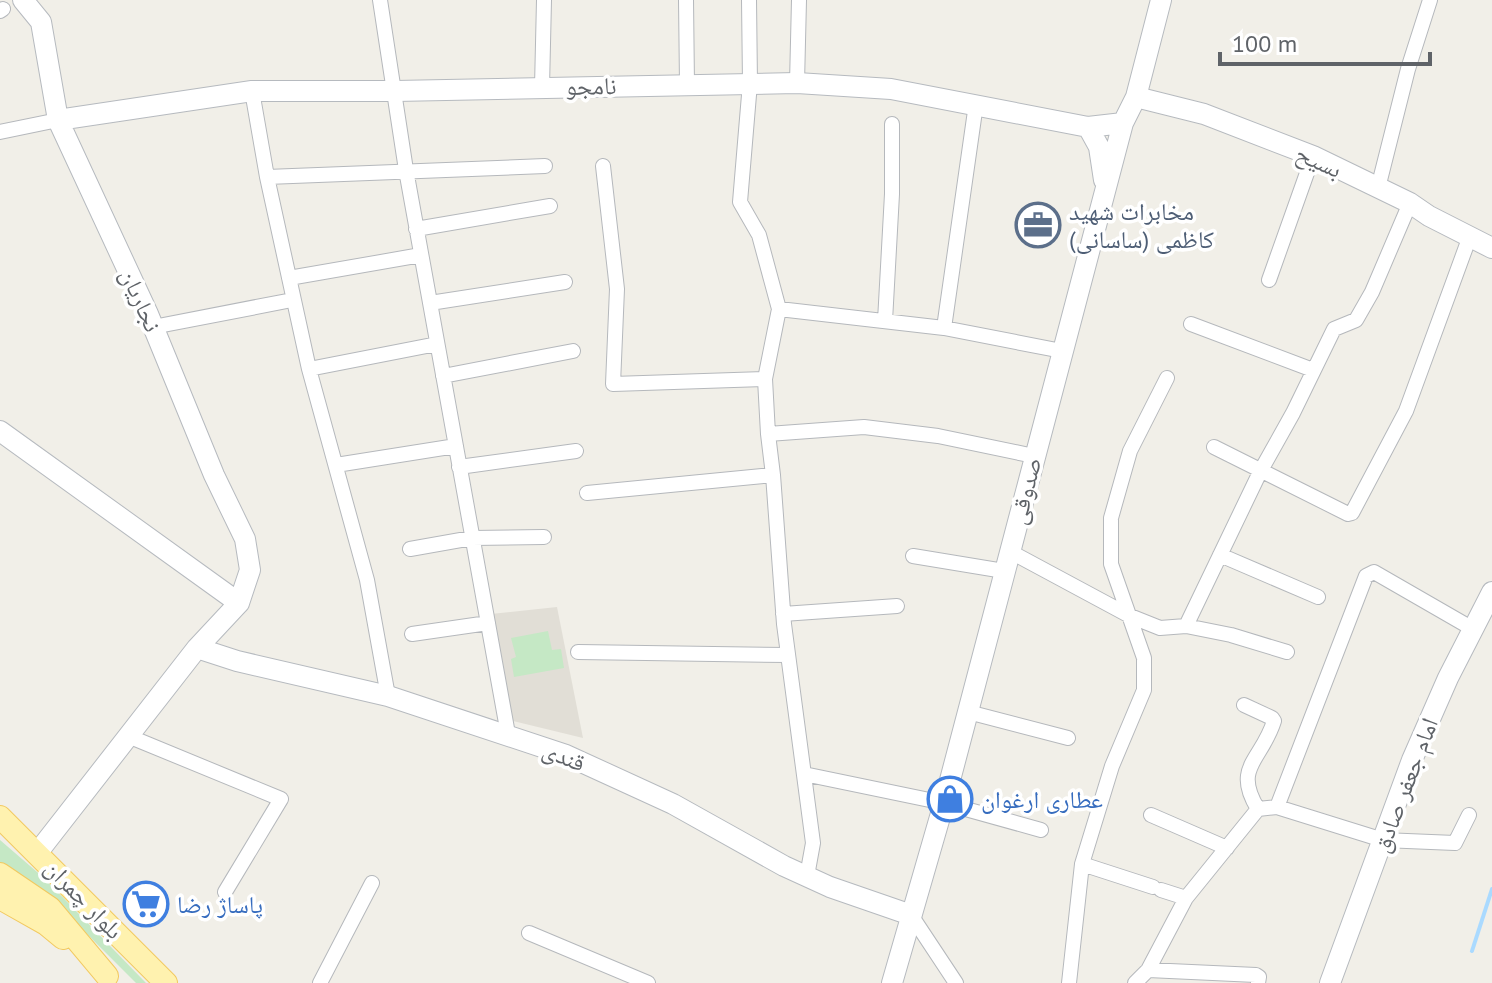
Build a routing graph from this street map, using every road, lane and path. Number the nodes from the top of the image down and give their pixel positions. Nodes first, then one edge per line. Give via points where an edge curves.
1 (23, 0) edge
2 (380, 0) edge
3 (544, 0) edge
4 (686, 0) edge
5 (749, 0) edge
6 (799, 0) edge
7 (1161, 0) edge
8 (1430, 0) edge
9 (750, 83) junction
10 (797, 83) junction
11 (687, 84) junction
12 (542, 87) junction
13 (252, 91) junction
14 (395, 91) junction
15 (1136, 97) junction
16 (976, 104) junction
17 (58, 120) junction
18 (1123, 123) junction
19 (892, 124) dead end
20 (1088, 127) junction
21 (0, 132) edge
22 (1313, 156) junction
23 (545, 166) dead end
24 (603, 166) dead end
25 (406, 170) junction
26 (267, 177) junction
27 (1378, 188) junction
28 (1105, 189) junction
29 (1410, 203) junction
30 (550, 206) dead end
31 (416, 229) junction
32 (1470, 236) junction
33 (1492, 248) edge
34 (421, 255) junction
35 (289, 278) junction
36 (1269, 280) dead end
37 (565, 282) dead end
38 (287, 301) dead end
39 (430, 303) junction
40 (779, 309) junction
41 (885, 321) junction
42 (1191, 324) dead end
43 (153, 327) junction
44 (944, 328) junction
45 (437, 344) junction
46 (573, 351) dead end
47 (1062, 351) junction
48 (309, 369) junction
49 (1313, 370) junction
50 (443, 376) junction
51 (1167, 378) dead end
52 (765, 379) junction
53 (0, 431) edge
54 (768, 434) junction
55 (456, 446) junction
56 (1214, 447) dead end
57 (576, 451) dead end
58 (1034, 456) junction
59 (336, 465) junction
60 (459, 467) junction
61 (1260, 472) junction
62 (773, 475) junction
63 (587, 493) dead end
64 (544, 537) dead end
65 (472, 538) junction
66 (410, 549) dead end
67 (1220, 555) junction
68 (913, 556) dead end
69 (1007, 561) junction
70 (1492, 592) edge
71 (1318, 597) dead end
72 (239, 603) junction
73 (897, 606) dead end
74 (783, 614) junction
75 (1130, 616) junction
76 (488, 623) junction
77 (1186, 626) junction
78 (1473, 629) junction
79 (412, 634) dead end
80 (197, 648) junction
81 (578, 652) dead end
82 (1287, 652) dead end
83 (788, 655) junction
84 (388, 696) junction
85 (1244, 705) dead end
86 (968, 712) junction
87 (508, 734) junction
88 (128, 736) junction
89 (1068, 738) dead end
90 (804, 774) junction
91 (944, 803) junction
92 (1277, 807) junction
93 (1258, 809) junction
94 (1151, 815) dead end
95 (1469, 815) dead end
96 (1, 818) edge
97 (1041, 830) dead end
98 (1383, 840) junction
99 (1227, 848) junction
100 (38, 852) junction
101 (1082, 864) junction
102 (0, 874) edge
103 (807, 876) junction
104 (372, 883) dead end
105 (225, 892) dead end
106 (0, 898) edge
107 (1186, 898) junction
108 (911, 915) junction
109 (529, 933) dead end
110 (1148, 970) junction
111 (110, 980) edge
112 (166, 983) edge
113 (320, 983) edge
114 (648, 983) edge
115 (892, 983) edge
116 (956, 983) edge
117 (1069, 983) edge
118 (1135, 983) edge
119 (1258, 983) edge
120 (1330, 983) edge

1 - 17 street, نجاریان via 41,22
2 - 14 street
3 - 12 street
4 - 11 street
5 - 9 street
6 - 10 street
7 - 15 street, صدوقی
8 - 27 street
9 - 10 street, نامجو
9 - 11 street, نامجو
9 - 40 street via 740,202 759,235
10 - 16 street, نامجو via 891,89
11 - 12 street, نامجو
12 - 14 street, نامجو
13 - 14 street, نامجو
13 - 17 street, نامجو
13 - 26 street
14 - 25 street
15 - 18 street, صدوقی
15 - 22 street, بسیح via 1204,114
16 - 20 street, نامجو
16 - 44 street
17 - 21 street
17 - 43 street, نجاریان
18 - 20 street, نامجو
18 - 28 street, صدوقی
19 - 41 street
20 - 28 street via 1099,147
22 - 27 street, بسیح
22 - 36 street
23 - 25 street
24 - 52 street via 617,289 613,384
25 - 26 street
25 - 31 street
26 - 35 street
27 - 29 street, بسیح
28 - 47 street, صدوقی
29 - 32 street, بسیح
29 - 49 street via 1356,320 1334,329
30 - 31 street
31 - 34 street
32 - 33 street, بسیح
32 - 61 street via 1406,411 1355,510 1348,514
34 - 35 street
34 - 39 street
35 - 48 street
37 - 39 street
38 - 43 street
39 - 45 street
40 - 41 street
40 - 52 street
41 - 44 street
42 - 49 street
43 - 72 street, نجاریان via 245,539 250,570
44 - 47 street
45 - 48 street
45 - 50 street
46 - 50 street
47 - 58 street, صدوقی
48 - 59 street
49 - 61 street
50 - 55 street
51 - 75 street via 1130,451 1111,518 1111,564
52 - 54 street
53 - 72 street
54 - 58 street via 864,427
54 - 62 street
55 - 59 street
55 - 60 street
56 - 61 street
57 - 60 street
58 - 69 street, صدوقی
59 - 84 street via 367,580
60 - 65 street
61 - 67 street
62 - 63 street
62 - 74 street
64 - 65 street
65 - 66 street
65 - 76 street
67 - 71 street
67 - 77 street
68 - 69 street
69 - 75 street
69 - 86 street, صدوقی
70 - 78 street, امام جعفر صادق
72 - 80 street
73 - 74 street
74 - 83 street
75 - 77 street via 1160,628
75 - 101 street via 1144,658 1144,690 1112,766
76 - 79 street
76 - 87 street
77 - 82 street
78 - 92 street via 1374,572 1366,576
78 - 98 street, امام جعفر صادق via 1418,746
80 - 84 street, قندی
80 - 88 street
81 - 83 street
83 - 90 street
84 - 87 street, قندی
85 - 93 street via 1274,721 1246,778
86 - 89 street
86 - 91 street, صدوقی
87 - 103 street, قندی via 673,804
88 - 100 street
88 - 105 street via 281,799
90 - 91 street
90 - 103 street via 813,843
91 - 97 street
91 - 108 street, صدوقی
92 - 93 street
92 - 98 street
93 - 99 street
94 - 99 street
95 - 98 street via 1455,843
96 - 100 main road, بلوار چمران
98 - 120 street, امام جعفر صادق
99 - 107 street
100 - 112 main road, بلوار چمران
101 - 107 street
101 - 117 street
102 - 111 main road via 50,908
103 - 108 street, قندی
104 - 113 street
106 - 111 main road, بلوار چمران via 46,924
107 - 110 street
108 - 115 street, صدوقی
108 - 116 street
109 - 114 street
110 - 118 street
110 - 119 street via 1256,975

